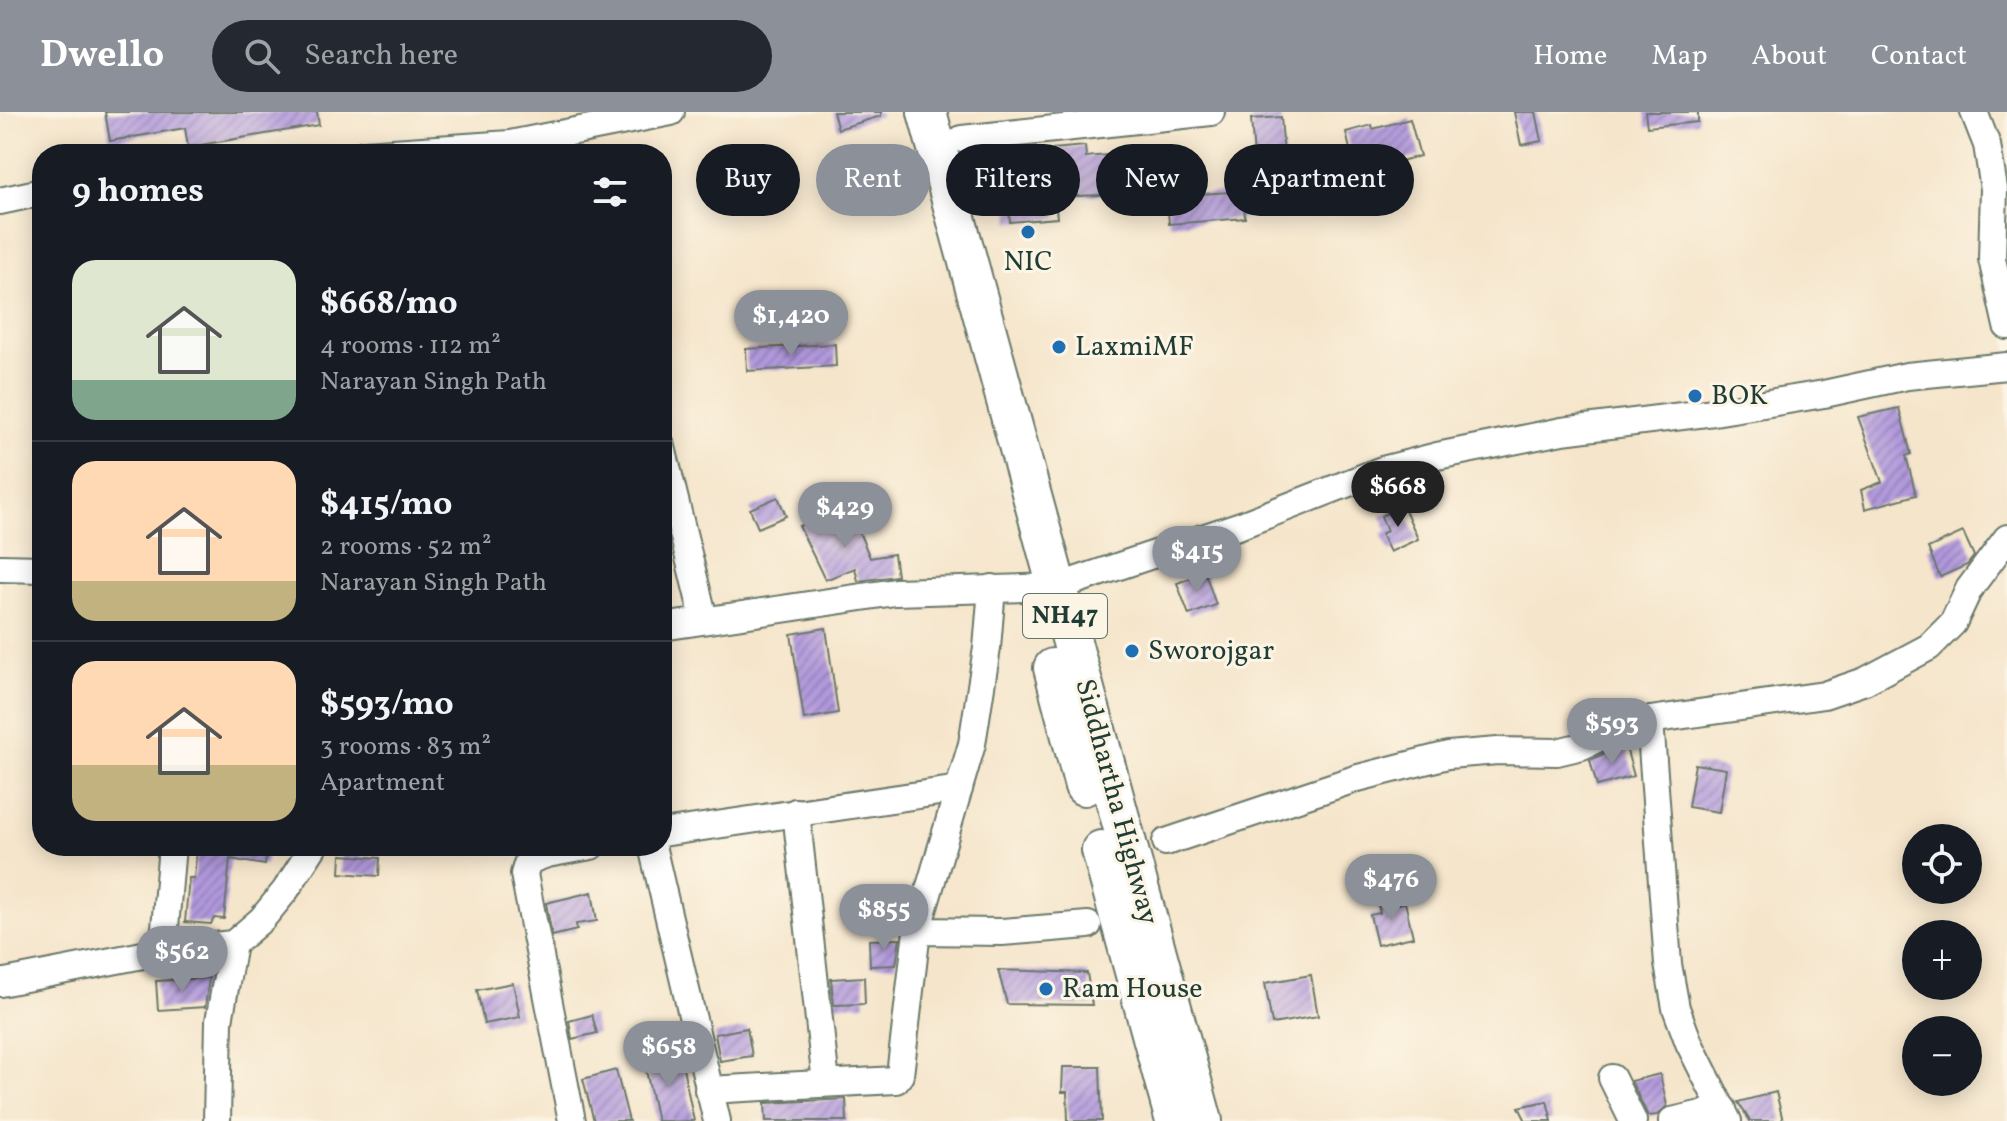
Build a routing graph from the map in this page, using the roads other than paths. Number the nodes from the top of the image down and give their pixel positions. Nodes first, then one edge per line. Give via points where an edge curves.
1 (671, 112) edge
2 (905, 112) edge
3 (927, 112) edge
4 (1211, 112) edge
5 (1974, 112) edge
6 (1118, 117) edge
7 (962, 139) dead end
8 (510, 144) edge
9 (32, 194) edge
10 (0, 201) edge
11 (2007, 326) edge
12 (2007, 366) edge
13 (672, 488) edge
14 (2007, 538) edge
15 (0, 568) edge
16 (32, 569) edge
17 (1044, 587) junction
18 (992, 588) junction
19 (704, 619) junction
20 (672, 625) edge
21 (1650, 720) junction
22 (959, 789) junction
23 (796, 812) junction
24 (672, 831) edge
25 (1166, 842) dead end
26 (171, 856) edge
27 (308, 856) edge
28 (542, 856) edge
29 (654, 856) edge
30 (1088, 925) dead end
31 (917, 931) junction
32 (233, 944) junction
33 (163, 951) junction
34 (0, 983) edge
35 (1612, 1078) dead end
36 (826, 1083) junction
37 (708, 1090) junction
38 (1726, 1115) edge
39 (217, 1121) edge
40 (572, 1121) edge
41 (717, 1121) edge
42 (1175, 1121) edge
43 (1203, 1121) edge
44 (1633, 1121) edge
45 (1672, 1121) edge

1 - 8 street
2 - 17 highway, Siddhartha Highway / NH47 via 990,420
3 - 17 highway, Siddhartha Highway / NH47
4 - 6 street
5 - 11 street via 1992,174 1992,259
6 - 7 street
9 - 10 street
12 - 17 street via 1907,376 1437,456 1382,470 1241,525
13 - 19 street
14 - 21 street via 1969,589 1953,623 1929,647 1865,681 1824,695
15 - 16 street
17 - 18 street
17 - 42 highway, Siddhartha Highway / NH47 via 1133,973
17 - 43 highway, Siddhartha Highway / NH47
18 - 19 street via 895,592
18 - 22 street via 981,700
19 - 20 street
21 - 25 street via 1557,752 1448,755 1358,778
21 - 38 street via 1673,994 1689,1043
22 - 23 street
22 - 31 street
23 - 24 street
23 - 36 street
26 - 33 street
27 - 32 street via 262,919
28 - 40 street via 528,861 524,874
29 - 37 street
30 - 31 street
31 - 36 street via 900,1075 892,1082
32 - 33 street
32 - 39 street via 219,1021
33 - 34 street
35 - 44 street
36 - 37 street
37 - 41 street
38 - 45 street

